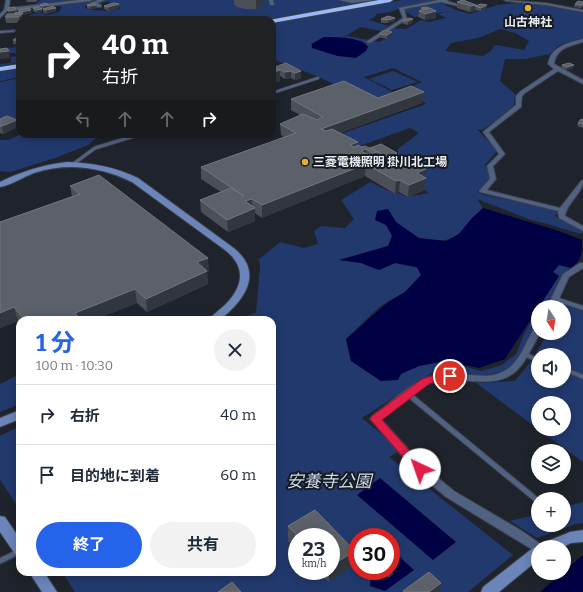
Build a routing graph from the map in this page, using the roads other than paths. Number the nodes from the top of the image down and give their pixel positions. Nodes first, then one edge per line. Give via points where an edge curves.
1 (8, 0) edge
2 (90, 0) edge
3 (103, 0) edge
4 (341, 0) edge
5 (373, 0) edge
6 (390, 0) edge
7 (446, 0) edge
8 (506, 0) edge
9 (565, 0) edge
10 (440, 1) junction
11 (546, 2) edge
12 (458, 5) edge
13 (99, 6) dead end
14 (561, 6) junction
15 (6, 10) junction
16 (583, 11) edge
17 (2, 17) edge
18 (276, 20) edge
19 (13, 31) dead end
20 (0, 32) edge
21 (583, 40) edge
22 (368, 42) dead end
23 (16, 67) edge
24 (0, 69) edge
25 (558, 69) junction
26 (318, 78) dead end
27 (583, 82) edge
28 (276, 92) edge
29 (127, 138) edge
30 (72, 165) junction
31 (583, 182) edge
32 (0, 184) edge
33 (562, 210) junction
34 (583, 229) edge
35 (583, 265) edge
36 (556, 299) joint
37 (583, 308) edge
38 (219, 316) edge
39 (531, 340) edge
40 (523, 354) junction
41 (531, 357) edge
42 (571, 372) edge
43 (583, 376) edge
44 (408, 394) junction
45 (16, 416) edge
46 (0, 424) edge
47 (531, 495) edge
48 (0, 520) edge
49 (583, 536) edge
50 (565, 540) edge
51 (531, 543) edge
52 (16, 544) edge
53 (16, 552) edge
54 (531, 558) edge
55 (0, 561) edge
56 (39, 576) edge
57 (50, 592) edge
58 (488, 592) edge

1 - 15 street
2 - 15 street
3 - 13 street via 93,3
4 - 5 street
6 - 18 highway
7 - 10 street
8 - 11 street
9 - 14 street
10 - 12 street
10 - 22 street via 403,8 401,10 405,18
11 - 14 street
14 - 16 street
15 - 17 street
19 - 20 street
21 - 25 street via 563,46 556,52 551,64
23 - 24 highway
25 - 27 street
25 - 33 street via 523,92 519,96 519,106 486,132 502,154 490,166 493,179 482,191
26 - 28 lane
29 - 30 lane via 95,148
30 - 32 street via 36,170 15,176
30 - 38 street via 100,166 135,180 241,260 246,273 243,286 237,298
31 - 33 street
33 - 34 street via 561,218
35 - 36 street via 566,276
36 - 37 lane
39 - 40 street
40 - 41 lane
40 - 44 street via 515,368 504,375 480,379 437,377
42 - 43 lane
44 - 47 lane
44 - 51 street via 375,419 420,469 450,494
45 - 46 street
48 - 52 street
49 - 50 street
53 - 55 lane
54 - 58 street
56 - 57 street

